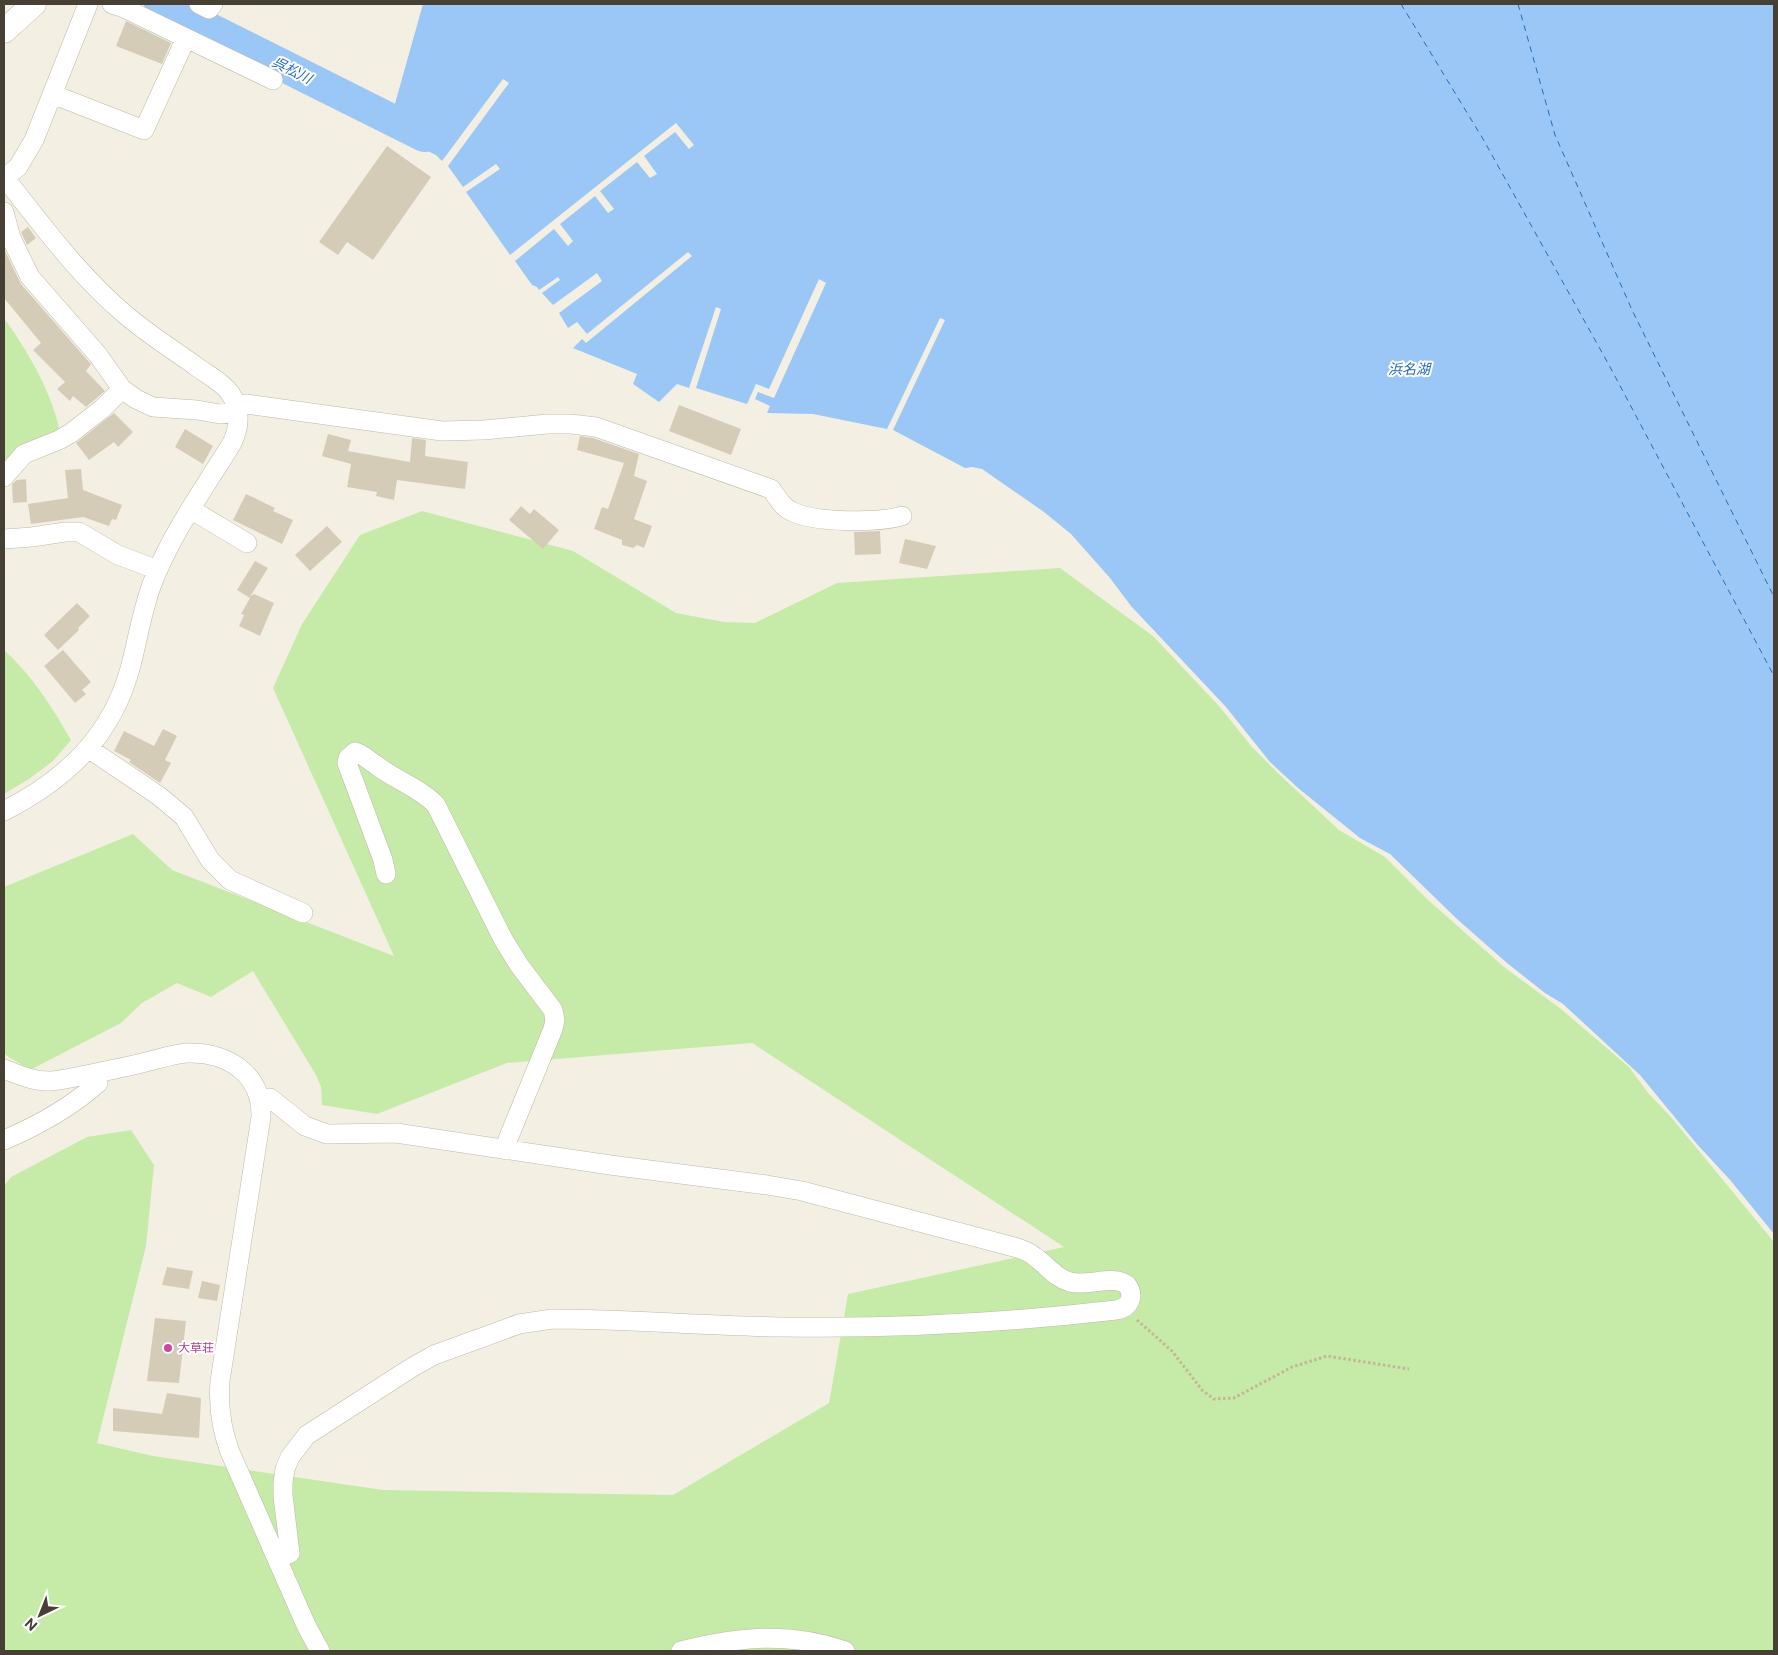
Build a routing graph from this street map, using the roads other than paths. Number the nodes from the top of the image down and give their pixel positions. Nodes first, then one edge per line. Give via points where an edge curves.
1 (34, 4) edge
2 (88, 4) edge
3 (112, 4) edge
4 (199, 4) edge
5 (213, 4) edge
6 (4, 31) edge
7 (186, 38) junction
8 (273, 80) dead end
9 (52, 94) junction
10 (4, 178) edge
11 (4, 212) edge
12 (122, 389) junction
13 (237, 409) junction
14 (4, 477) edge
15 (192, 510) junction
16 (902, 516) dead end
17 (4, 539) edge
18 (247, 543) dead end
19 (158, 570) junction
20 (88, 748) junction
21 (4, 811) edge
22 (386, 874) dead end
23 (303, 913) dead end
24 (4, 1069) edge
25 (96, 1073) junction
26 (259, 1099) junction
27 (4, 1140) edge
28 (506, 1150) junction
29 (277, 1559) junction
30 (320, 1651) edge
31 (681, 1651) edge
32 (845, 1651) edge

1 - 6 street
2 - 9 street
3 - 7 street
4 - 5 street via 209,9
7 - 8 street
7 - 9 street via 144,130
9 - 10 street via 27,152 18,167
10 - 13 street via 102,294 225,387
11 - 12 street via 11,238 30,276 98,355
12 - 13 street via 153,407 220,414
12 - 14 street via 70,433 24,454
13 - 15 street via 238,427 232,443
13 - 16 street via 246,404 421,430 484,430 547,424 596,427 771,489 784,507 798,514 832,520 889,520
15 - 18 street
15 - 19 street
17 - 19 street via 79,532 118,555
19 - 20 street via 146,601 123,689 113,711
20 - 21 street via 49,785
20 - 23 street via 184,817 210,860 230,880
22 - 28 street via 347,763 351,754 356,752 423,794 436,806 503,939 553,1010 553,1029
24 - 25 street via 44,1081
25 - 26 street via 174,1055 214,1056 244,1071 256,1088
25 - 27 street via 98,1083 84,1096
26 - 28 street via 270,1098 305,1126 327,1134 396,1133
26 - 29 street via 260,1117 220,1381 219,1410 227,1445
28 - 29 street via 820,1195 1024,1250 1070,1282 1123,1282 1131,1294 1129,1303 1124,1308 1052,1318 887,1327 777,1327 569,1319 519,1324 422,1361 307,1435 285,1469 283,1496 290,1553
29 - 30 street
31 - 32 street via 716,1642 758,1638 800,1640

